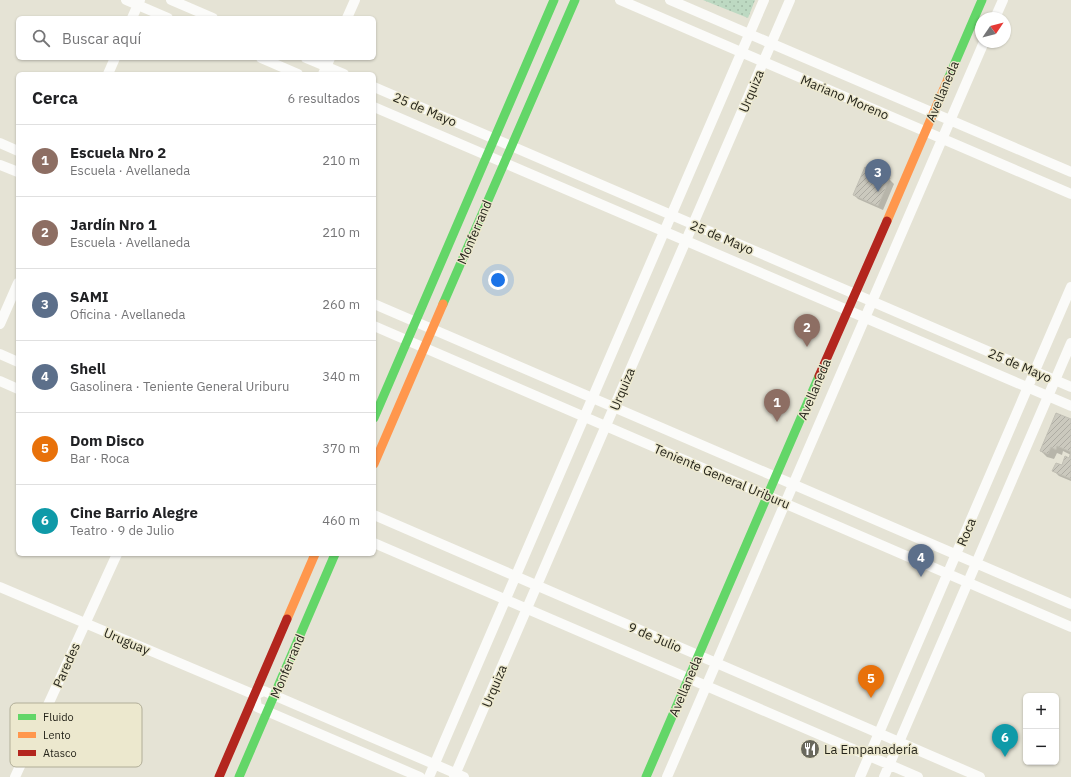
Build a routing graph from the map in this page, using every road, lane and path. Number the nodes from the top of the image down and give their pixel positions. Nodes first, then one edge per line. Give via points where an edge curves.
1 (126, 0) edge
2 (171, 0) edge
3 (354, 0) edge
4 (554, 0) edge
5 (575, 0) edge
6 (620, 0) edge
7 (670, 0) edge
8 (764, 0) edge
9 (790, 0) edge
10 (982, 0) edge
11 (1003, 0) edge
12 (139, 3) edge
13 (998, 12) edge
14 (133, 16) edge
15 (164, 16) edge
16 (208, 16) edge
17 (348, 16) edge
18 (749, 34) junction
19 (772, 44) junction
20 (981, 48) edge
21 (741, 52) junction
22 (114, 60) edge
23 (266, 60) edge
24 (311, 60) edge
25 (764, 62) junction
26 (326, 66) edge
27 (109, 72) edge
28 (293, 72) edge
29 (340, 72) edge
30 (376, 88) edge
31 (376, 108) edge
32 (933, 113) junction
33 (951, 120) junction
34 (925, 131) junction
35 (495, 139) junction
36 (943, 139) junction
37 (0, 143) edge
38 (512, 146) junction
39 (16, 150) edge
40 (488, 155) junction
41 (504, 163) junction
42 (0, 165) edge
43 (16, 171) edge
44 (1071, 172) edge
45 (1071, 194) edge
46 (671, 215) junction
47 (693, 224) junction
48 (664, 231) junction
49 (686, 241) junction
50 (16, 287) edge
51 (1071, 287) edge
52 (855, 294) junction
53 (872, 301) junction
54 (376, 305) edge
55 (848, 310) junction
56 (865, 318) junction
57 (416, 322) junction
58 (0, 324) edge
59 (376, 327) edge
60 (432, 329) junction
61 (408, 340) junction
62 (1071, 343) edge
63 (424, 348) junction
64 (0, 354) edge
65 (16, 361) edge
66 (1035, 371) junction
67 (1055, 380) junction
68 (0, 381) edge
69 (1071, 387) edge
70 (16, 388) edge
71 (1028, 388) junction
72 (1048, 396) junction
73 (592, 398) junction
74 (1071, 406) edge
75 (614, 408) junction
76 (376, 413) edge
77 (584, 417) junction
78 (606, 426) junction
79 (376, 459) edge
80 (776, 477) junction
81 (793, 485) junction
82 (768, 496) junction
83 (785, 503) junction
84 (376, 516) edge
85 (376, 544) edge
86 (956, 555) junction
87 (115, 556) edge
88 (314, 556) edge
89 (334, 556) edge
90 (976, 564) junction
91 (948, 574) junction
92 (515, 576) junction
93 (968, 582) junction
94 (537, 586) junction
95 (0, 587) edge
96 (506, 599) junction
97 (1071, 604) edge
98 (527, 609) junction
99 (85, 623) junction
100 (1071, 627) edge
101 (699, 656) junction
102 (716, 663) junction
103 (689, 678) junction
104 (706, 686) junction
105 (255, 695) junction
106 (274, 696) junction
107 (49, 703) edge
108 (267, 711) junction
109 (879, 734) junction
110 (899, 742) junction
111 (869, 756) junction
112 (434, 764) junction
113 (889, 765) junction
114 (20, 767) edge
115 (458, 776) edge
116 (15, 777) edge
117 (219, 777) edge
118 (239, 777) edge
119 (420, 777) edge
120 (429, 777) edge
121 (646, 777) edge
122 (667, 777) edge
123 (860, 777) edge
124 (884, 777) edge
125 (918, 777) edge
126 (980, 777) edge

1 - 12 street
2 - 16 street
3 - 17 street
4 - 35 street, Monferrand
5 - 38 street, Monferrand
6 - 21 street, Mariano Moreno
7 - 18 street, Mariano Moreno
8 - 18 street, Urquiza
9 - 19 street, Urquiza
10 - 32 street, Avellaneda
11 - 13 street
12 - 14 street
12 - 15 street
18 - 19 street, Mariano Moreno
18 - 21 street, Urquiza
19 - 25 street, Urquiza
19 - 32 street, Mariano Moreno
20 - 33 street, Avellaneda
21 - 25 street, Mariano Moreno
21 - 46 street, Urquiza
22 - 27 street
23 - 28 street
24 - 26 street
25 - 34 street, Mariano Moreno
25 - 47 street, Urquiza
26 - 29 street
30 - 35 street, 25 de Mayo
31 - 40 street, 25 de Mayo
32 - 33 street, Mariano Moreno
32 - 34 street, Avellaneda
33 - 36 street, Avellaneda
33 - 44 street, Mariano Moreno
34 - 36 street, Mariano Moreno
34 - 52 street, Avellaneda
35 - 38 street, 25 de Mayo
35 - 40 street, Monferrand
36 - 45 street, Mariano Moreno
36 - 53 street, Avellaneda
37 - 39 street
38 - 41 street, Monferrand
38 - 46 street, 25 de Mayo
40 - 41 street, 25 de Mayo
40 - 57 street, Monferrand
41 - 48 street, 25 de Mayo
41 - 60 street, Monferrand
42 - 43 street
46 - 47 street, 25 de Mayo
46 - 48 street, Urquiza
47 - 49 street, Urquiza
47 - 52 street, 25 de Mayo
48 - 49 street, 25 de Mayo
48 - 73 street, Urquiza
49 - 55 street, 25 de Mayo
49 - 75 street, Urquiza
50 - 58 street
51 - 66 street, Roca
52 - 53 street, 25 de Mayo
52 - 55 street, Avellaneda
53 - 56 street, Avellaneda
53 - 66 street, 25 de Mayo
54 - 57 street, Teniente General Uriburu
55 - 56 street, 25 de Mayo
55 - 80 street, Avellaneda
56 - 71 street, 25 de Mayo
56 - 81 street, Avellaneda
57 - 60 street, Teniente General Uriburu
57 - 61 street, Monferrand
59 - 61 street, Teniente General Uriburu
60 - 63 street, Monferrand
60 - 73 street, Teniente General Uriburu
61 - 63 street, Teniente General Uriburu
61 - 76 street, Monferrand
62 - 67 street, Roca
63 - 77 street, Teniente General Uriburu
63 - 79 street, Monferrand
64 - 65 street
66 - 67 street, 25 de Mayo
66 - 71 street, Roca
67 - 69 street, 25 de Mayo
67 - 72 street, Roca
68 - 70 street
71 - 72 street, 25 de Mayo
71 - 86 street, Roca
72 - 74 street, 25 de Mayo
72 - 90 street, Roca
73 - 75 street, Teniente General Uriburu
73 - 77 street, Urquiza
75 - 78 street, Urquiza
75 - 80 street, Teniente General Uriburu
77 - 78 street, Teniente General Uriburu
77 - 92 street, Urquiza
78 - 82 street, Teniente General Uriburu
78 - 94 street, Urquiza
80 - 81 street, Teniente General Uriburu
80 - 82 street, Avellaneda
81 - 83 street, Avellaneda
81 - 86 street, Teniente General Uriburu
82 - 83 street, Teniente General Uriburu
82 - 101 street, Avellaneda
83 - 91 street, Teniente General Uriburu
83 - 102 street, Avellaneda
84 - 92 street, 9 de Julio
85 - 96 street, 9 de Julio
86 - 90 street, Teniente General Uriburu
86 - 91 street, Roca
87 - 99 street, Paredes
88 - 105 street, Monferrand
89 - 106 street, Monferrand
90 - 93 street, Roca
90 - 97 street, Teniente General Uriburu
91 - 93 street, Teniente General Uriburu
91 - 109 street, Roca
92 - 94 street, 9 de Julio
92 - 96 street, Urquiza
93 - 100 street, Teniente General Uriburu
93 - 110 street, Roca
94 - 98 street, Urquiza
94 - 101 street, 9 de Julio
95 - 99 street, Uruguay
96 - 98 street, 9 de Julio
96 - 112 street, Urquiza
98 - 103 street, 9 de Julio
98 - 115 street, Urquiza
99 - 105 street, Uruguay
99 - 107 street, Paredes
101 - 102 street, 9 de Julio
101 - 103 street, Avellaneda
102 - 104 street, Avellaneda
102 - 109 street, 9 de Julio
103 - 104 street, 9 de Julio
103 - 121 street, Avellaneda
104 - 111 street, 9 de Julio
104 - 122 street, Avellaneda
105 - 106 street, Uruguay via 264,691
105 - 108 street via 256,707
105 - 117 street, Monferrand
106 - 108 street, Monferrand
106 - 112 street, Uruguay
108 - 118 street, Monferrand
108 - 119 street
109 - 110 street, 9 de Julio
109 - 111 street, Roca
110 - 113 street, Roca
110 - 126 street, 9 de Julio
111 - 113 street, 9 de Julio
111 - 123 street, Roca
112 - 115 street, Uruguay
112 - 120 street, Urquiza
113 - 124 street, Roca
113 - 125 street, 9 de Julio
114 - 116 street, Paredes

